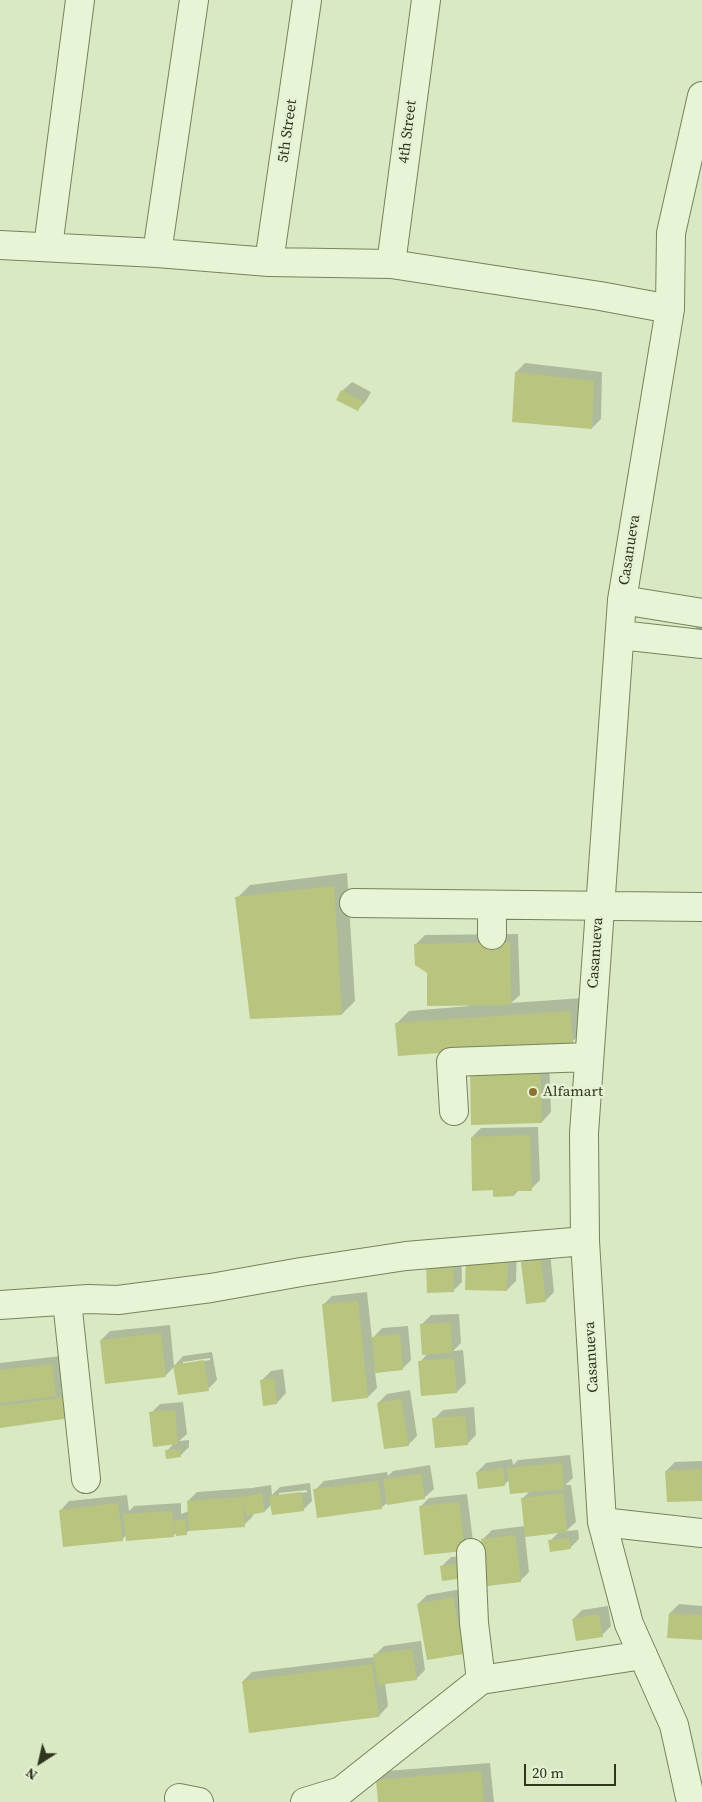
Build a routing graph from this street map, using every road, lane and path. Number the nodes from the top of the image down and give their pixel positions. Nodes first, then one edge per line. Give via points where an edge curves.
1 (80, 0) edge
2 (194, 0) edge
3 (307, 0) edge
4 (426, 0) edge
5 (702, 96) edge
6 (0, 245) edge
7 (48, 247) junction
8 (157, 253) junction
9 (269, 262) junction
10 (391, 264) junction
11 (670, 309) junction
12 (622, 600) junction
13 (702, 613) edge
14 (620, 636) junction
15 (702, 644) edge
16 (354, 903) dead end
17 (492, 905) junction
18 (600, 906) junction
19 (702, 907) edge
20 (492, 935) dead end
21 (589, 1057) junction
22 (454, 1111) dead end
23 (585, 1241) junction
24 (67, 1301) junction
25 (0, 1306) edge
26 (86, 1479) dead end
27 (602, 1522) junction
28 (702, 1533) edge
29 (471, 1553) dead end
30 (643, 1656) junction
31 (481, 1680) junction
32 (305, 1802) edge
33 (691, 1802) edge

1 - 7 street
2 - 8 street
3 - 9 street, 5th Street
4 - 10 street, 4th Street
5 - 11 street, Casanueva via 672,232
6 - 7 street
7 - 8 street
8 - 9 street
9 - 10 street
10 - 11 street
11 - 12 street, Casanueva
12 - 13 street
12 - 14 street, Casanueva
14 - 15 street
14 - 18 street, Casanueva
16 - 17 street
17 - 18 street
17 - 20 street
18 - 19 street
18 - 21 street, Casanueva
21 - 22 street via 451,1062
21 - 23 street, Casanueva via 584,1133
23 - 24 street via 406,1256 211,1288 118,1300
23 - 27 street, Casanueva
24 - 25 street
24 - 26 street
27 - 28 street
27 - 30 street, Casanueva via 629,1624
29 - 31 street via 474,1623
30 - 31 street
30 - 33 street, Casanueva via 674,1725
31 - 32 street via 341,1791

